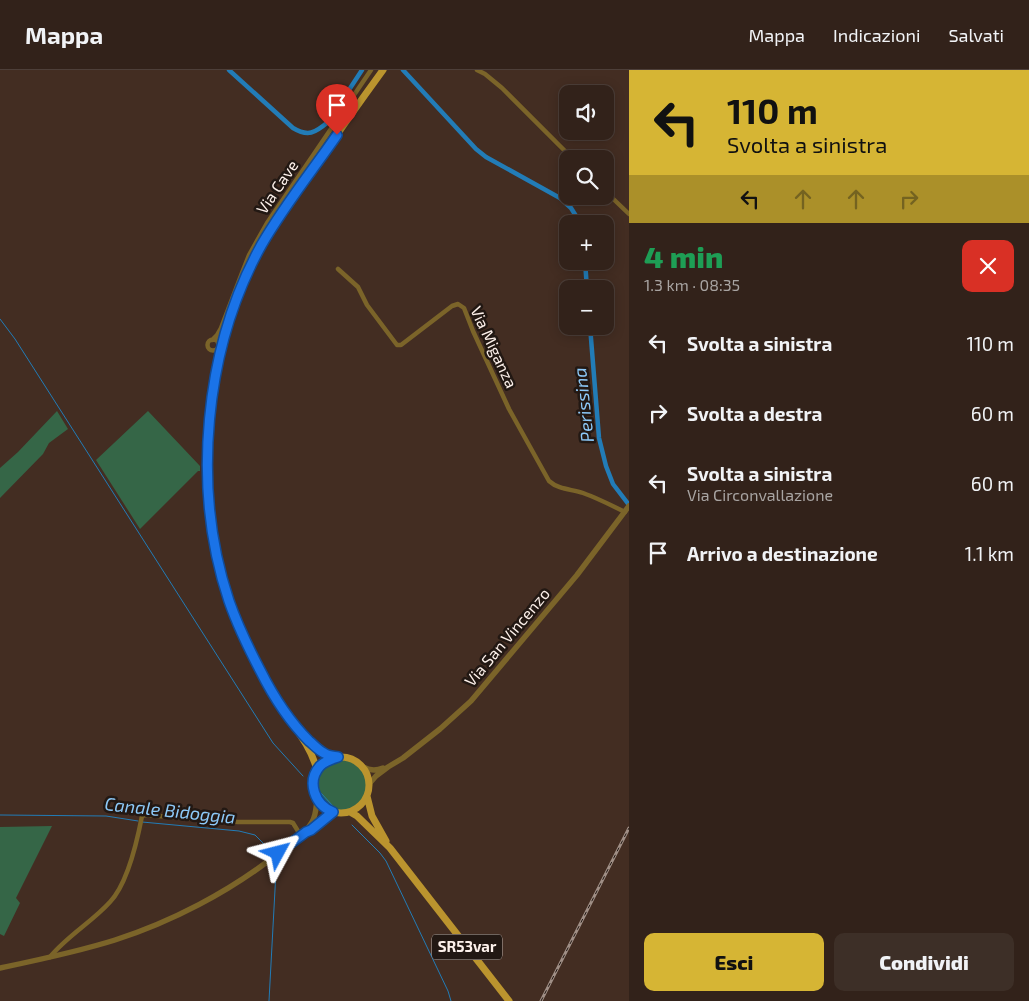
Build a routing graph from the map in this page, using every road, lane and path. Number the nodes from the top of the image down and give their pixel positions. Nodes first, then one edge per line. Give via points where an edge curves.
1 (371, 70) edge
2 (383, 70) edge
3 (477, 70) edge
4 (563, 150) edge
5 (614, 200) edge
6 (629, 214) edge
7 (338, 269) dead end
8 (221, 328) junction
9 (212, 340) junction
10 (218, 343) junction
11 (627, 509) edge
12 (294, 725) junction
13 (338, 757) junction
14 (363, 767) junction
15 (388, 767) junction
16 (317, 770) junction
17 (369, 784) junction
18 (367, 796) junction
19 (317, 800) junction
20 (333, 812) junction
21 (350, 812) junction
22 (303, 834) junction
23 (390, 848) junction
24 (50, 957) junction
25 (0, 968) edge
26 (509, 1001) edge

1 - 8 street, Via Cave via 267,223 246,262
2 - 12 main road via 262,245 228,324 213,386 208,442 209,502 220,565 242,634 266,682
3 - 4 street via 502,88
5 - 6 street
7 - 11 street, Via Miganza via 358,287 397,345 452,306 462,306 509,409 549,482
8 - 9 street
8 - 10 street
9 - 10 street
9 - 10 street via 208,343 209,350 216,350
11 - 15 street, Via San Vincenzo via 566,589 471,701 440,729
12 - 13 main road via 317,748
12 - 16 main road via 314,758
13 - 14 main road via 348,757
13 - 16 main road
14 - 15 street via 375,771
14 - 17 main road, SR53var
15 - 17 street, Via San Vincenzo
16 - 19 main road via 313,784
17 - 18 main road, SR53var
18 - 21 main road
18 - 23 main road, SR53var via 372,816
19 - 20 main road
19 - 22 street via 314,821
20 - 21 main road
20 - 22 street
21 - 23 main road, SR53var
22 - 24 street via 210,899 117,940
22 - 24 street via 290,822 142,816 116,896
23 - 26 main road, SR53var
24 - 25 street

